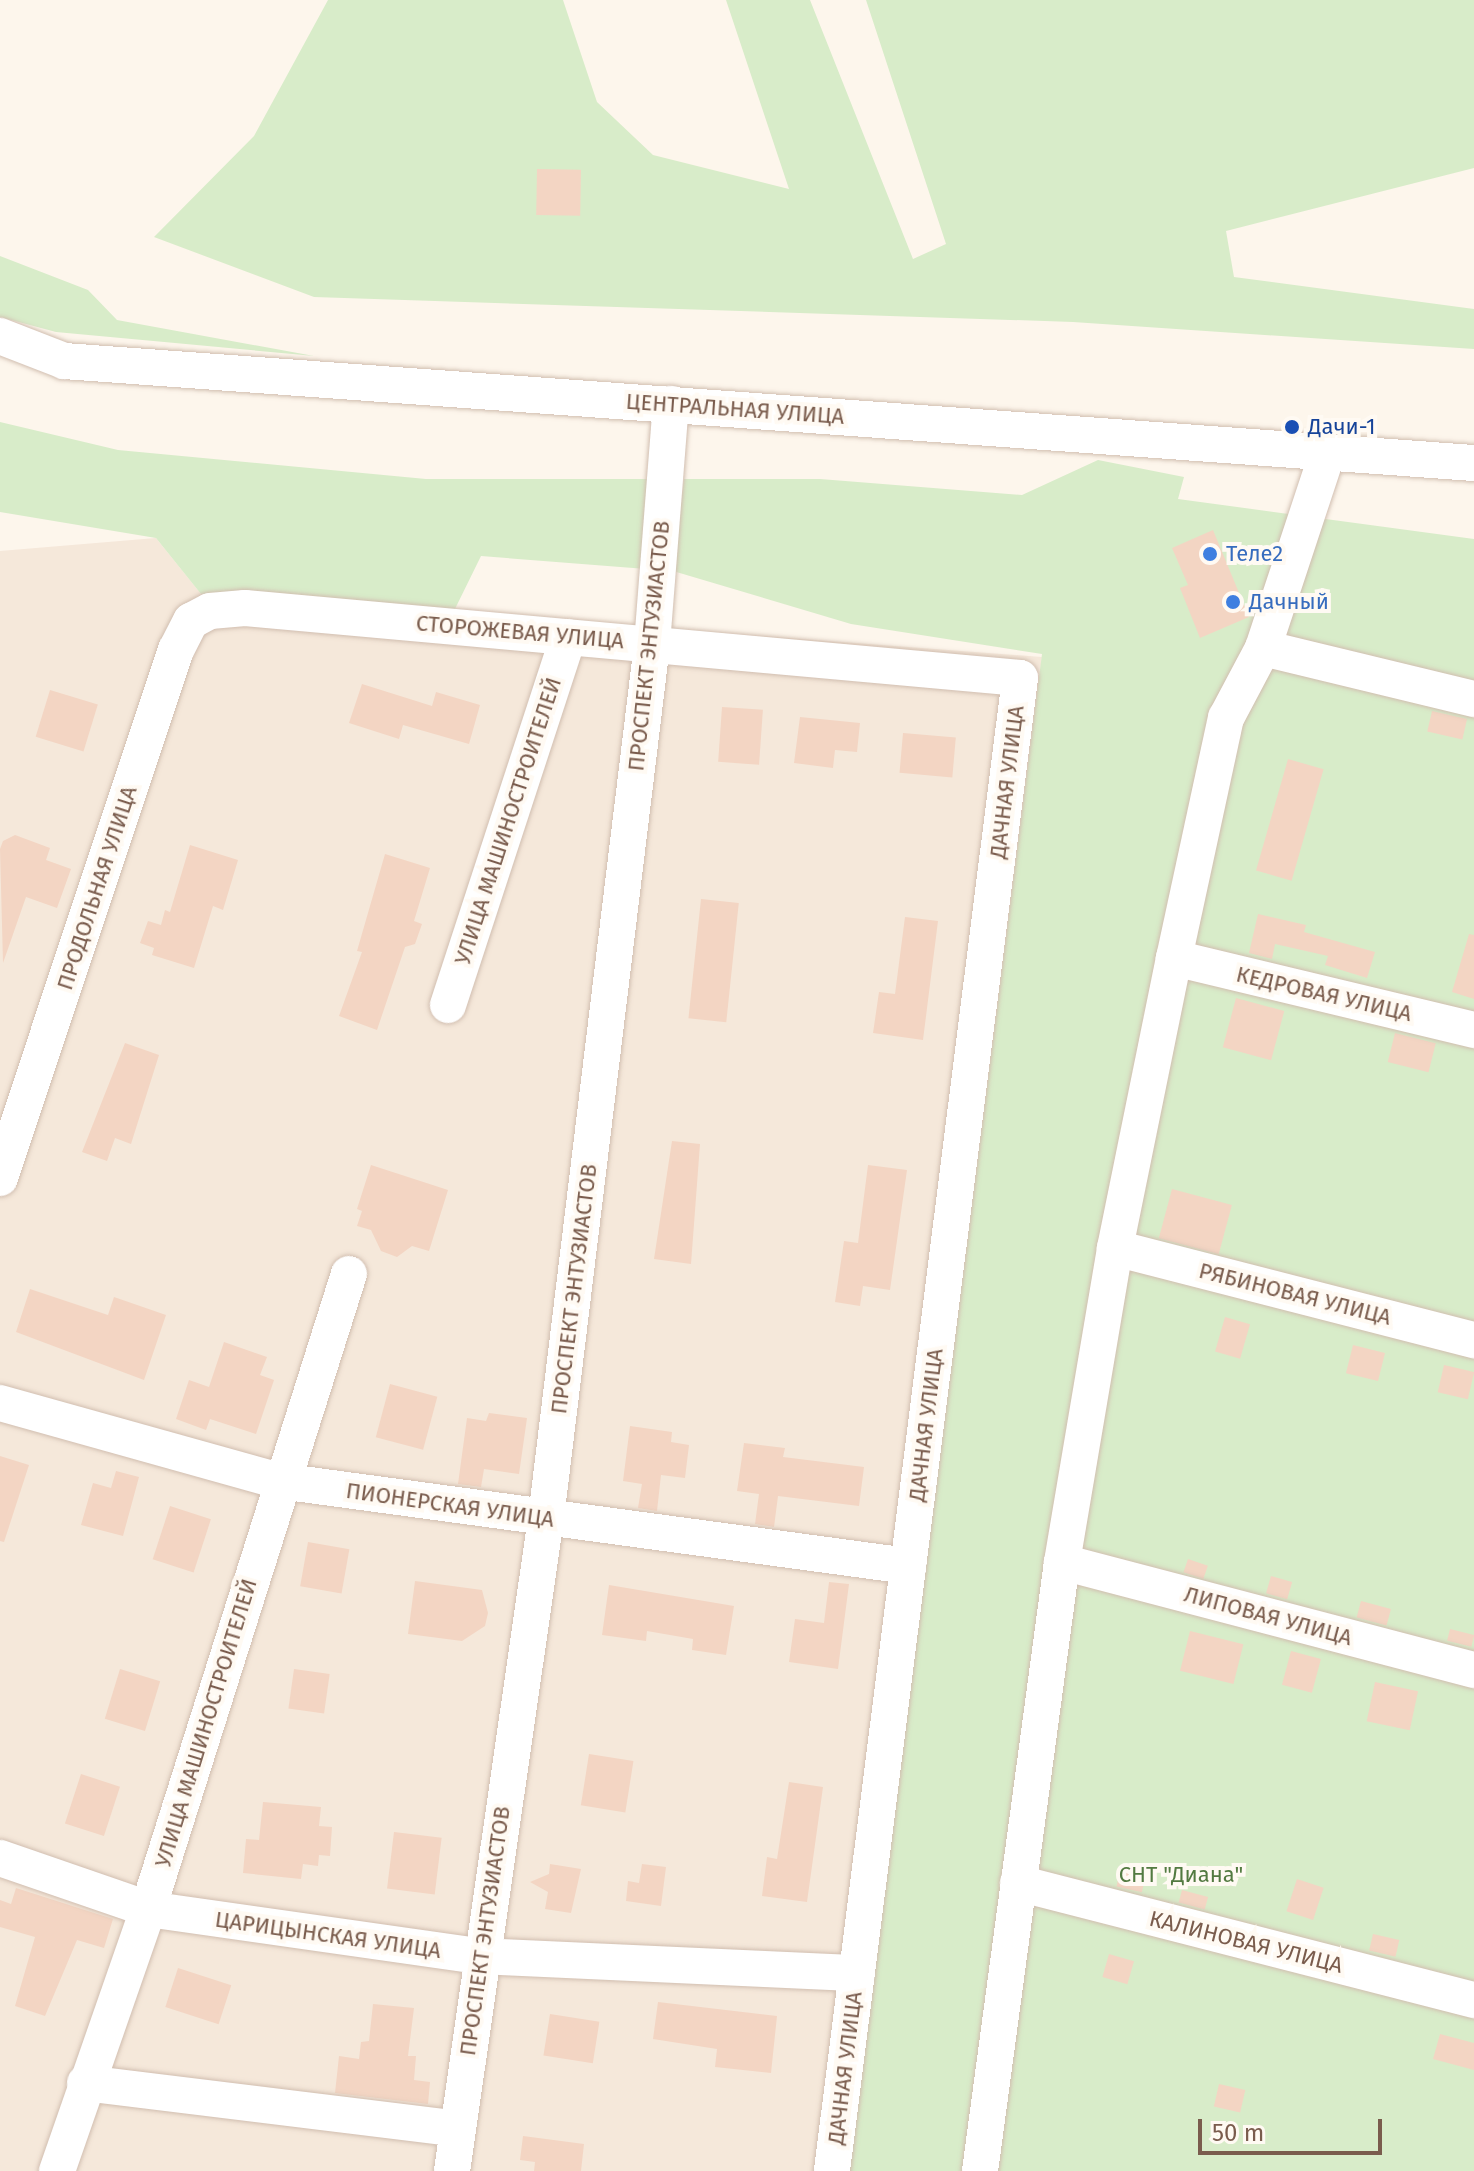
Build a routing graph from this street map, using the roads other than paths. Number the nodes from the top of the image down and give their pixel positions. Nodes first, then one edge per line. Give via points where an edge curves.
1 (0, 336) edge
2 (671, 404) junction
3 (1328, 451) junction
4 (1474, 463) edge
5 (210, 611) joint
6 (568, 637) junction
7 (652, 644) junction
8 (1263, 648) junction
9 (1020, 678) joint
10 (1474, 699) edge
11 (1174, 958) junction
12 (448, 1005) dead end
13 (1474, 1030) edge
14 (0, 1178) edge
15 (1115, 1248) junction
16 (349, 1274) dead end
17 (1474, 1340) edge
18 (0, 1403) edge
19 (280, 1481) junction
20 (546, 1518) junction
21 (1062, 1562) junction
22 (908, 1566) junction
23 (1474, 1670) edge
24 (0, 1858) edge
25 (1018, 1883) junction
26 (148, 1909) junction
27 (480, 1956) junction
28 (857, 1973) junction
29 (1474, 2000) edge
30 (85, 2083) junction
31 (457, 2129) junction
32 (57, 2171) edge
33 (452, 2171) edge
34 (832, 2171) edge
35 (980, 2171) edge

1 - 2 street, ЦЕНТРАЛЬНАЯ УЛИЦА via 64,361
2 - 3 street, ЦЕНТРАЛЬНАЯ УЛИЦА
2 - 7 street, ПРОСПЕКТ ЭНТУЗИАСТОВ
3 - 4 street, ЦЕНТРАЛЬНАЯ УЛИЦА
3 - 8 street
5 - 6 street, СТОРОЖЕВАЯ УЛИЦА via 245,608
5 - 14 street, ПРОДОЛЬНАЯ УЛИЦА via 191,621 176,650
6 - 7 street, СТОРОЖЕВАЯ УЛИЦА
6 - 12 street, УЛИЦА МАШИНОСТРОИТЕЛЕЙ
7 - 9 street, СТОРОЖЕВАЯ УЛИЦА
7 - 20 street, ПРОСПЕКТ ЭНТУЗИАСТОВ
8 - 10 street
8 - 11 street via 1226,718
9 - 22 street, ДАЧНАЯ УЛИЦА
11 - 13 street, КЕДРОВАЯ УЛИЦА
11 - 15 street
15 - 17 street, РЯБИНОВАЯ УЛИЦА
15 - 21 street
16 - 19 street, УЛИЦА МАШИНОСТРОИТЕЛЕЙ
18 - 19 street, ПИОНЕРСКАЯ УЛИЦА
19 - 20 street, ПИОНЕРСКАЯ УЛИЦА
19 - 26 street, УЛИЦА МАШИНОСТРОИТЕЛЕЙ
20 - 22 street, ПИОНЕРСКАЯ УЛИЦА
20 - 27 street, ПРОСПЕКТ ЭНТУЗИАСТОВ
21 - 23 street, ЛИПОВАЯ УЛИЦА
21 - 25 street
22 - 28 street, ДАЧНАЯ УЛИЦА
24 - 26 street, ЦАРИЦЫНСКАЯ УЛИЦА
25 - 29 street, КАЛИНОВАЯ УЛИЦА
25 - 35 street
26 - 27 street, ЦАРИЦЫНСКАЯ УЛИЦА
26 - 30 street, УЛИЦА МАШИНОСТРОИТЕЛЕЙ
27 - 28 street, ЦАРИЦЫНСКАЯ УЛИЦА
27 - 31 street, ПРОСПЕКТ ЭНТУЗИАСТОВ
28 - 34 street, ДАЧНАЯ УЛИЦА
30 - 31 street
30 - 32 street, УЛИЦА МАШИНОСТРОИТЕЛЕЙ
31 - 33 street, ПРОСПЕКТ ЭНТУЗИАСТОВ

